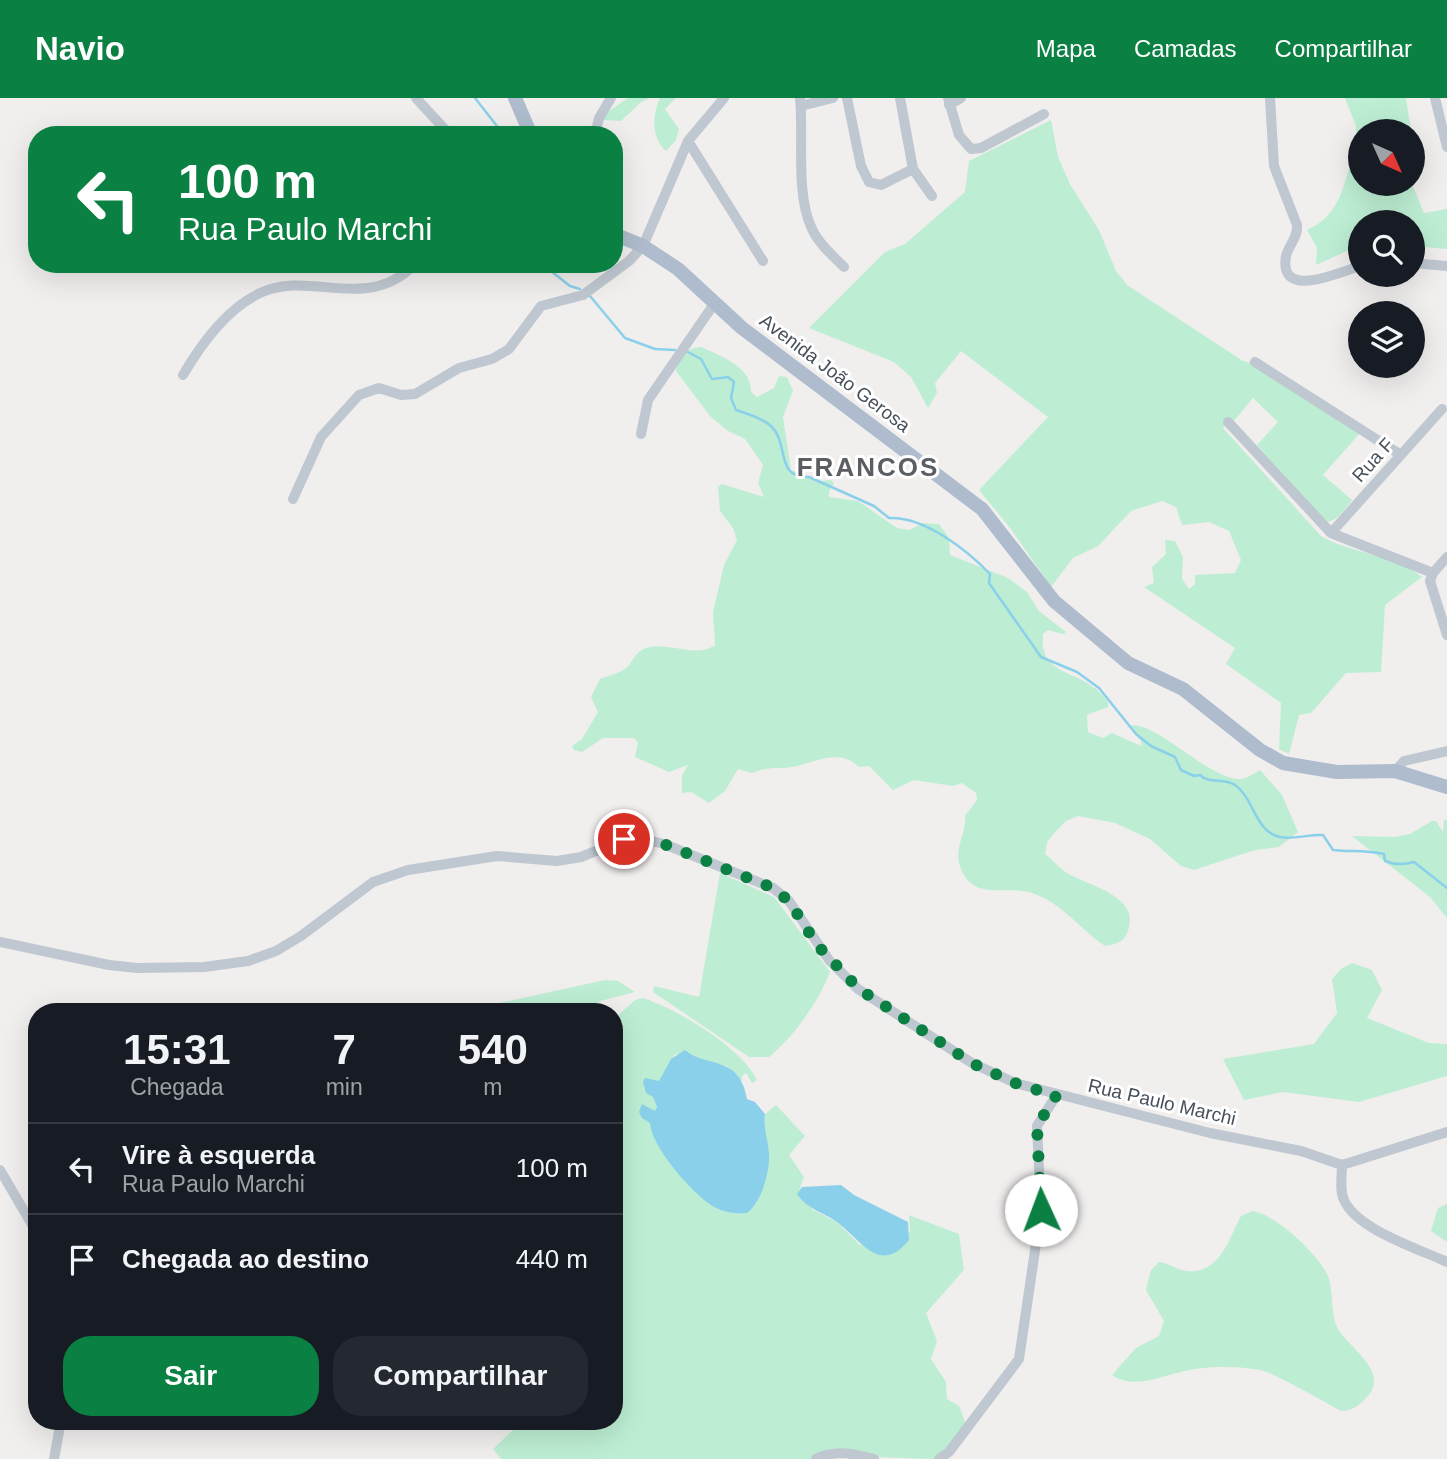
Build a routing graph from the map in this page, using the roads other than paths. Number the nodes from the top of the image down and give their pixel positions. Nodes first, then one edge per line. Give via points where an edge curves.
1 (416, 98) edge
2 (515, 98) edge
3 (611, 98) edge
4 (724, 98) edge
5 (833, 98) edge
6 (847, 98) edge
7 (900, 98) edge
8 (961, 98) edge
9 (1270, 98) edge
10 (1435, 98) edge
11 (801, 102) edge
12 (948, 102) edge
13 (1044, 114) dead end
14 (442, 126) edge
15 (527, 126) edge
16 (597, 126) edge
17 (688, 141) junction
18 (1447, 147) edge
19 (913, 169) junction
20 (932, 195) dead end
21 (623, 238) edge
22 (643, 246) junction
23 (763, 261) dead end
24 (623, 262) edge
25 (1425, 263) edge
26 (1447, 266) edge
27 (844, 267) dead end
28 (1348, 269) edge
29 (406, 273) edge
30 (610, 273) edge
31 (714, 304) junction
32 (1255, 362) dead end
33 (183, 375) dead end
34 (1442, 409) dead end
35 (1228, 422) dead end
36 (641, 434) dead end
37 (1401, 455) junction
38 (293, 499) dead end
39 (1331, 533) junction
40 (1447, 557) edge
41 (1433, 573) junction
42 (1447, 635) edge
43 (1447, 751) edge
44 (1395, 771) junction
45 (1447, 787) edge
46 (0, 942) edge
47 (1056, 1096) junction
48 (1447, 1132) edge
49 (1342, 1164) junction
50 (0, 1170) edge
51 (28, 1208) edge
52 (1447, 1262) edge
53 (59, 1430) edge
54 (54, 1459) edge
55 (817, 1459) edge
56 (874, 1459) edge
57 (939, 1459) edge

1 - 14 street
2 - 15 main road
3 - 16 street
4 - 17 street
5 - 11 street
6 - 19 street via 861,166 869,182 881,185
7 - 19 street
8 - 12 street
9 - 28 street via 1274,166 1298,233 1286,259 1289,272 1298,281 1308,281
10 - 18 street
11 - 27 street via 799,150 809,221 818,240
12 - 13 street via 959,135 971,149
17 - 22 street
17 - 23 street
19 - 20 street
21 - 22 main road, Avenida João Gerosa
22 - 24 street
22 - 31 main road, Avenida João Gerosa via 678,269
25 - 26 street
29 - 33 street via 385,286 283,287 262,292 218,327
30 - 38 street via 583,295 541,306 509,349 492,359 459,368 415,394 379,388 359,395 321,437
31 - 36 street via 648,400
31 - 44 main road, Avenida João Gerosa via 982,509 1054,601 1128,663 1183,689 1283,763 1337,772
32 - 37 street
34 - 37 street, Rua F
35 - 39 street
37 - 39 street, Rua F
39 - 41 street
40 - 41 street
41 - 42 street via 1430,581
43 - 44 street via 1404,761
44 - 45 main road, Avenida João Gerosa
46 - 47 street, Rua Paulo Marchi via 137,968 248,961 301,936 350,896 408,870 497,856 557,861 638,838 773,888 789,901 817,945 859,989 972,1063
47 - 49 street, Rua Paulo Marchi
47 - 57 street via 1037,1126 1041,1210 1019,1359
48 - 49 street
49 - 52 street via 1344,1201 1357,1217
50 - 51 street
53 - 54 street
55 - 56 street via 844,1453

